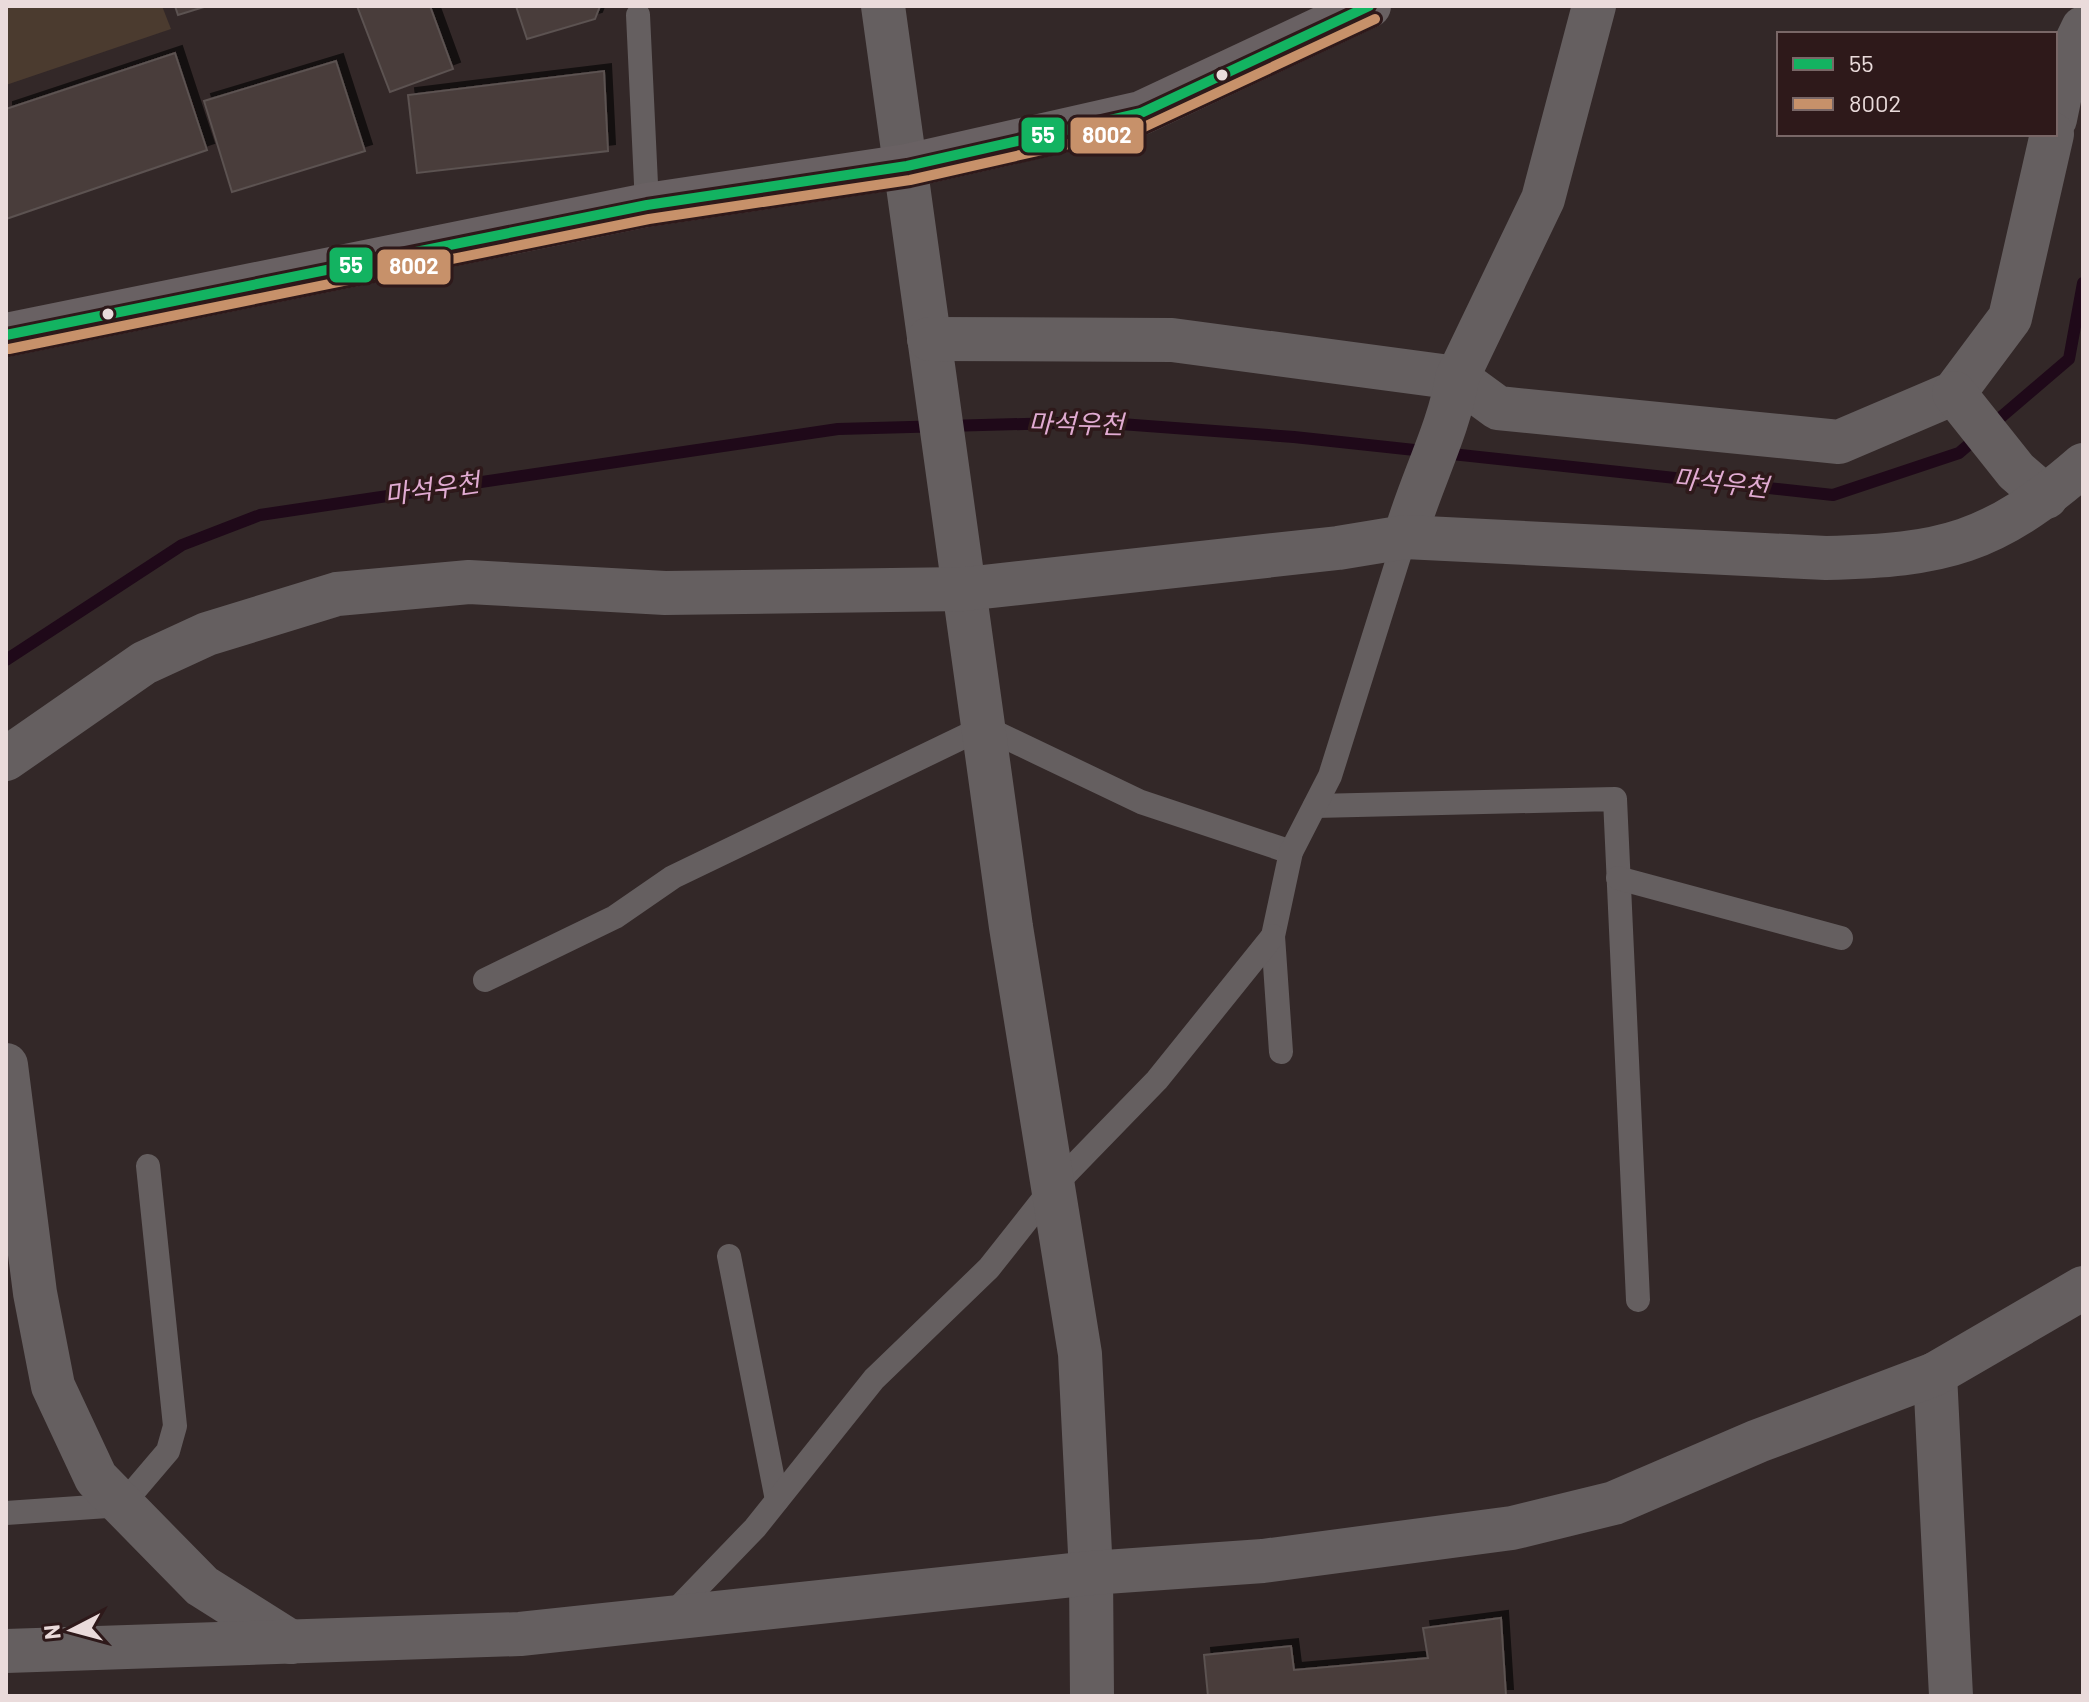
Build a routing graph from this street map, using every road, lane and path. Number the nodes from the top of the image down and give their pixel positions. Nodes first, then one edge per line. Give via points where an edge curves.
1 (883, 6) edge
2 (1369, 6) edge
3 (1594, 6) edge
4 (638, 15) dead end
5 (2083, 28) edge
6 (2057, 109) edge
7 (2052, 136) edge
8 (907, 166) junction
9 (647, 205) junction
10 (6, 335) edge
11 (929, 339) junction
12 (1455, 391) junction
13 (1960, 402) junction
14 (2083, 465) edge
15 (2031, 484) junction
16 (1410, 517) junction
17 (965, 589) junction
18 (984, 727) junction
19 (6, 759) edge
20 (1315, 806) junction
21 (1291, 852) junction
22 (1618, 878) junction
23 (1273, 936) junction
24 (1841, 938) dead end
25 (485, 980) dead end
26 (1281, 1052) dead end
27 (6, 1065) edge
28 (148, 1166) dead end
29 (1053, 1187) junction
30 (729, 1256) dead end
31 (2083, 1288) edge
32 (1638, 1300) dead end
33 (1935, 1374) junction
34 (777, 1500) junction
35 (122, 1505) junction
36 (6, 1513) edge
37 (1091, 1573) junction
38 (666, 1620) junction
39 (291, 1642) junction
40 (6, 1651) edge
41 (1092, 1696) edge
42 (1951, 1696) edge

1 - 8 street
2 - 8 main road via 1141,113
3 - 12 street via 1543,199
4 - 9 lane
5 - 6 street via 2067,61
7 - 13 street via 2010,318
8 - 9 main road
8 - 11 street
9 - 10 main road
11 - 12 street via 1172,340
11 - 17 street
12 - 13 street via 1498,408 1839,442
12 - 16 street
13 - 15 street
14 - 15 street
15 - 16 street via 2009,523 1951,547 1894,556 1810,557
16 - 17 street via 1338,548
16 - 20 lane via 1330,776
17 - 18 street
17 - 19 street via 665,593 469,582 337,594 207,634 144,663
18 - 21 lane via 1141,802
18 - 25 lane via 673,877 615,917
18 - 29 street
20 - 21 lane
20 - 22 lane via 1615,799
21 - 23 lane
22 - 24 lane
22 - 32 lane
23 - 26 lane
23 - 29 lane via 1157,1080
27 - 35 street via 35,1293 53,1386 96,1478
28 - 35 lane via 175,1426 168,1451
29 - 34 lane via 989,1268 874,1379
29 - 37 street via 1080,1354
30 - 34 lane
31 - 33 street
33 - 37 street via 1614,1503 1512,1528 1263,1561
33 - 42 street
34 - 38 lane
35 - 36 lane
35 - 39 street via 202,1586
37 - 38 street
37 - 41 street
38 - 39 street via 520,1634
39 - 40 street

